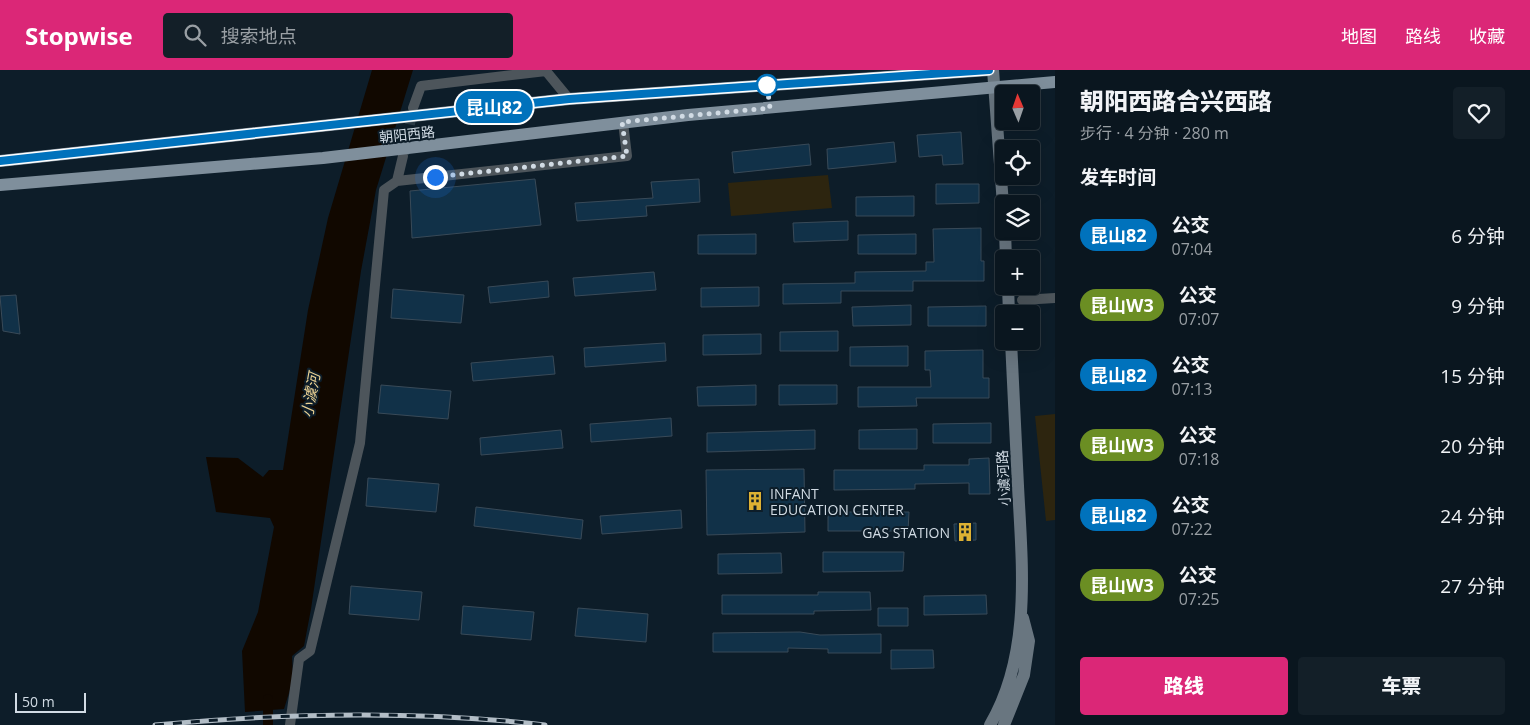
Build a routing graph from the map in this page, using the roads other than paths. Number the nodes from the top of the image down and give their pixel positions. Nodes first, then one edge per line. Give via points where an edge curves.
1 (989, 70) edge
2 (993, 70) edge
3 (1055, 82) edge
4 (995, 85) edge
5 (1030, 85) edge
6 (995, 89) edge
7 (569, 99) junction
8 (418, 111) junction
9 (622, 122) junction
10 (999, 130) edge
11 (408, 152) junction
12 (0, 162) edge
13 (397, 181) junction
14 (0, 185) edge
15 (1003, 195) edge
16 (1055, 298) edge
17 (1022, 300) dead end
18 (1011, 350) edge
19 (1022, 613) junction
20 (290, 725) edge
21 (990, 725) edge
22 (1004, 725) edge

1 - 7 main road, 朝阳西路
2 - 4 main road
3 - 5 main road, 朝阳西路
6 - 9 main road, 朝阳西路
7 - 8 main road, 朝阳西路
7 - 8 street via 546,70 421,86
8 - 12 main road, 朝阳西路 via 327,126
9 - 11 main road, 朝阳西路
9 - 13 street via 627,156
10 - 15 main road
11 - 13 street
11 - 14 main road, 朝阳西路
13 - 20 street via 384,190 360,443 310,651 299,658
16 - 17 street
18 - 19 main road, 小澞河路
19 - 21 main road, 小澞河路 via 1012,670 1000,708
19 - 22 main road, 小澞河路 via 1029,641 1024,675

